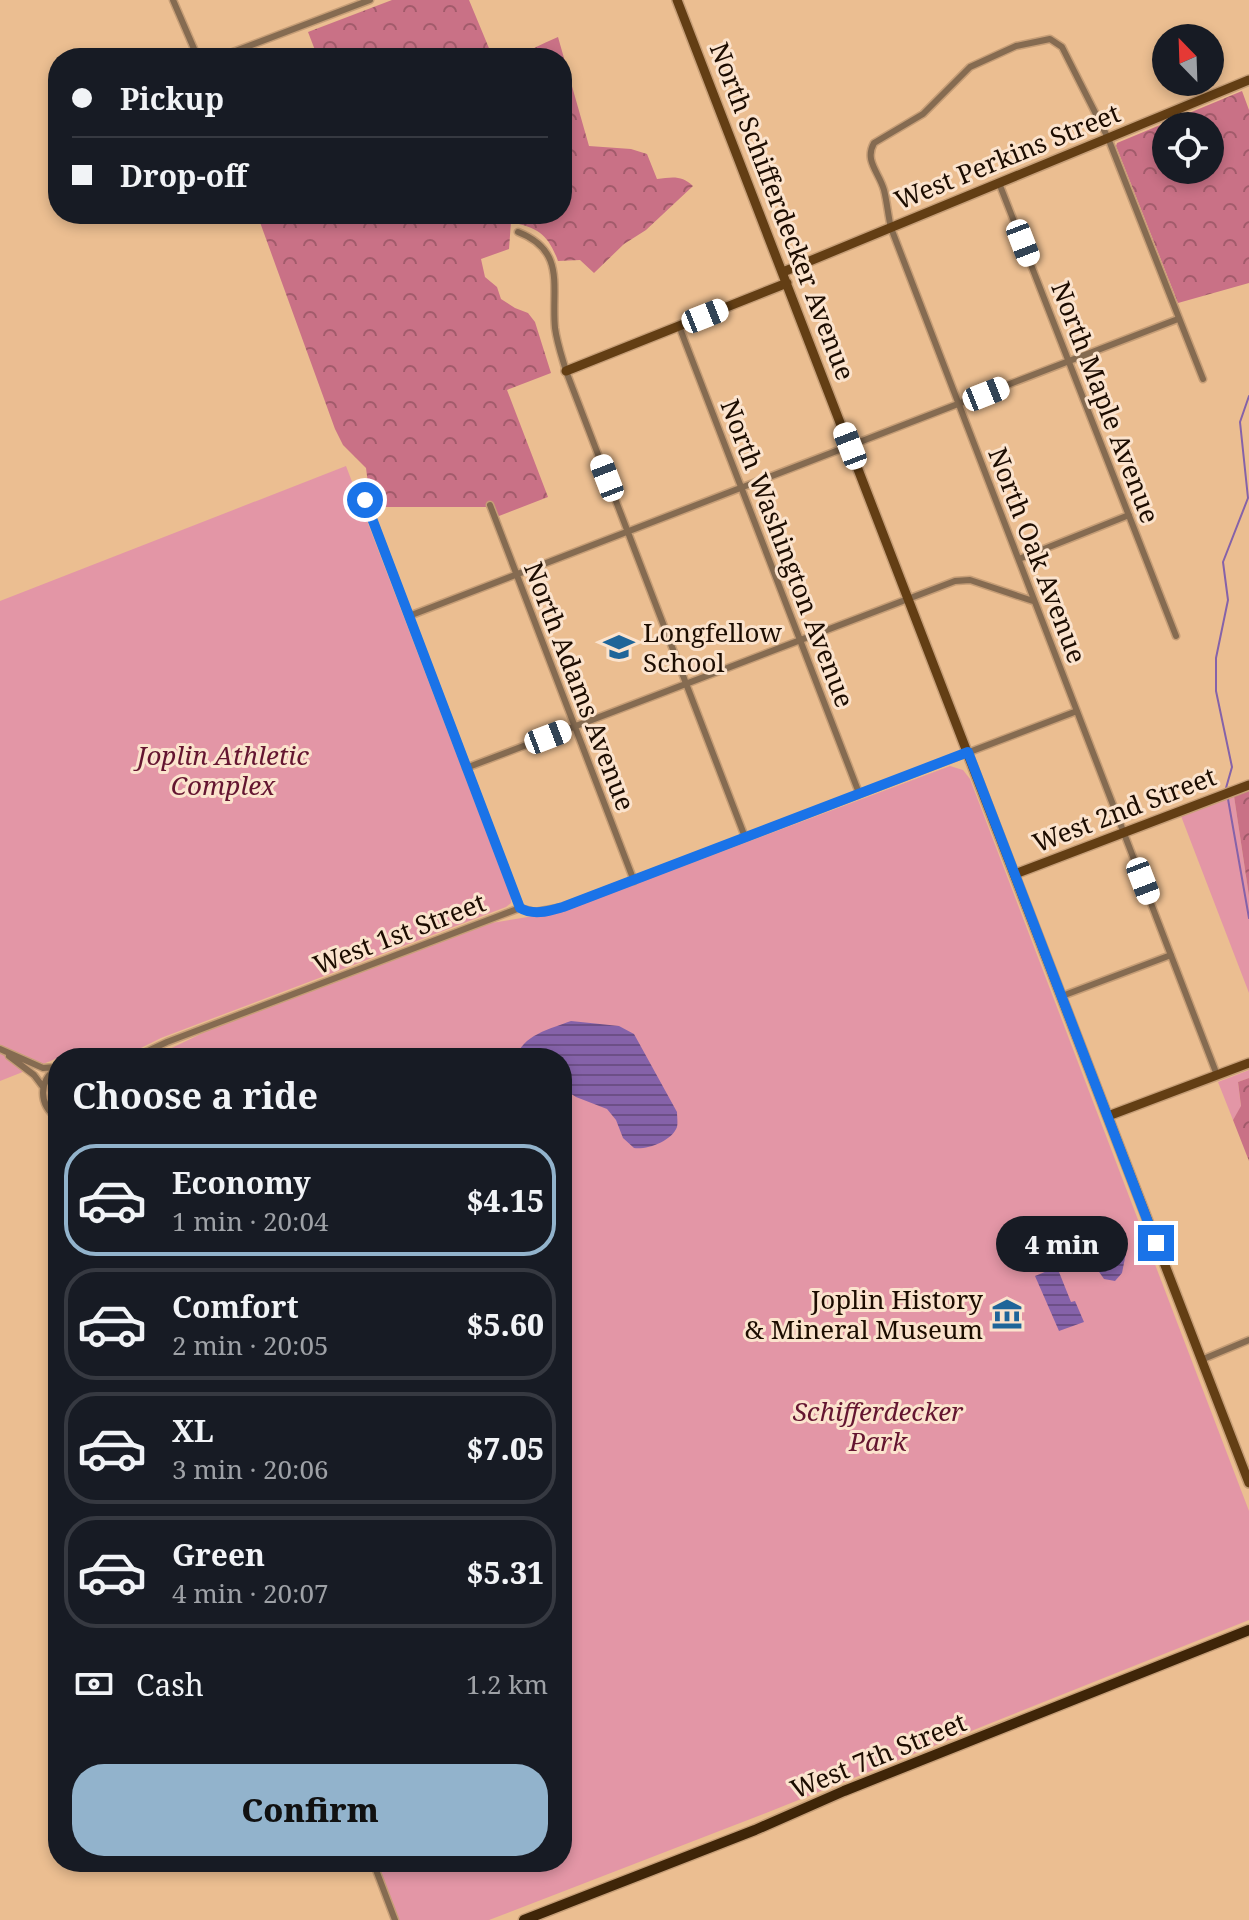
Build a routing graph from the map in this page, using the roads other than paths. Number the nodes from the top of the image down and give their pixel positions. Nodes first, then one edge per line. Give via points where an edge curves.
1 (173, 0) edge
2 (370, 0) edge
3 (677, 0) edge
4 (194, 48) edge
5 (243, 48) edge
6 (1249, 80) edge
7 (1108, 138) junction
8 (999, 183) junction
9 (891, 228) junction
10 (518, 232) dead end
11 (783, 272) junction
12 (787, 283) junction
13 (1178, 319) junction
14 (679, 326) junction
15 (1069, 362) junction
16 (566, 371) junction
17 (1203, 379) dead end
18 (959, 405) junction
19 (850, 446) junction
20 (741, 488) junction
21 (365, 500) dead end
22 (490, 505) dead end
23 (1129, 515) junction
24 (627, 532) junction
25 (1019, 559) junction
26 (516, 574) junction
27 (908, 598) junction
28 (1033, 601) junction
29 (409, 616) junction
30 (1176, 636) dead end
31 (800, 640) junction
32 (686, 683) junction
33 (1077, 711) junction
34 (575, 727) junction
35 (968, 752) junction
36 (466, 768) junction
37 (1249, 785) edge
38 (859, 793) junction
39 (1125, 832) junction
40 (745, 837) junction
41 (1015, 874) junction
42 (634, 881) junction
43 (520, 908) junction
44 (1171, 955) junction
45 (1062, 996) junction
46 (155, 1048) edge
47 (2, 1050) edge
48 (1249, 1063) edge
49 (48, 1068) edge
50 (48, 1075) edge
51 (1217, 1075) junction
52 (43, 1087) junction
53 (48, 1111) edge
54 (1108, 1116) junction
55 (1249, 1340) edge
56 (1201, 1360) junction
57 (1249, 1483) edge
58 (1249, 1622) edge
59 (1249, 1633) edge
60 (1237, 1635) junction
61 (377, 1872) edge
62 (395, 1920) edge
63 (524, 1920) edge

1 - 4 street
2 - 5 street
3 - 11 main road, North Schifferdecker Avenue
6 - 7 main road, West Perkins Street
7 - 8 main road, West Perkins Street
7 - 9 street, North Oak Avenue via 1062,47 1050,39 1016,46 970,67 923,114 874,143 870,159 884,188
7 - 13 street
8 - 9 main road, West Perkins Street
8 - 15 street, North Maple Avenue
9 - 11 main road, West Perkins Street
9 - 18 street, North Oak Avenue
10 - 16 street via 551,261 555,329
11 - 12 main road, North Schifferdecker Avenue
12 - 14 main road
12 - 19 main road, North Schifferdecker Avenue
13 - 15 street
13 - 17 street
14 - 16 main road
14 - 20 street, North Washington Avenue
15 - 18 street
15 - 23 street, North Maple Avenue
16 - 24 street
18 - 19 street
18 - 25 street, North Oak Avenue
19 - 20 street
19 - 27 main road, North Schifferdecker Avenue
20 - 24 street
20 - 31 street, North Washington Avenue
21 - 29 street
22 - 26 street, North Adams Avenue
23 - 25 street
23 - 30 street, North Maple Avenue
24 - 26 street
24 - 32 street
25 - 28 street, North Oak Avenue
26 - 29 street
26 - 34 street, North Adams Avenue
27 - 28 street via 970,580
27 - 31 street
27 - 35 main road, North Schifferdecker Avenue
28 - 33 street, North Oak Avenue
29 - 36 street
31 - 32 street
31 - 38 street, North Washington Avenue
32 - 34 street
32 - 40 street
33 - 35 street, West 1st Street
33 - 39 street, North Oak Avenue
34 - 36 street
34 - 42 street, North Adams Avenue
35 - 38 street, West 1st Street
35 - 41 main road, North Schifferdecker Avenue
36 - 43 street
37 - 39 main road, West 2nd Street
38 - 40 street, West 1st Street
39 - 41 main road, West 2nd Street
39 - 44 street, North Oak Avenue
40 - 42 street, West 1st Street
41 - 45 main road, North Schifferdecker Avenue
42 - 43 street, West 1st Street via 550,910
43 - 46 street, West 1st Street
44 - 45 street
44 - 51 street, North Oak Avenue
45 - 54 main road, North Schifferdecker Avenue
47 - 49 street
47 - 52 street
48 - 51 main road
50 - 52 street
51 - 54 main road
52 - 53 street
54 - 56 main road, North Schifferdecker Avenue
55 - 56 street
56 - 57 main road, North Schifferdecker Avenue
58 - 60 main road
59 - 60 main road, West 7th Street
60 - 63 main road, West 7th Street
61 - 62 street

